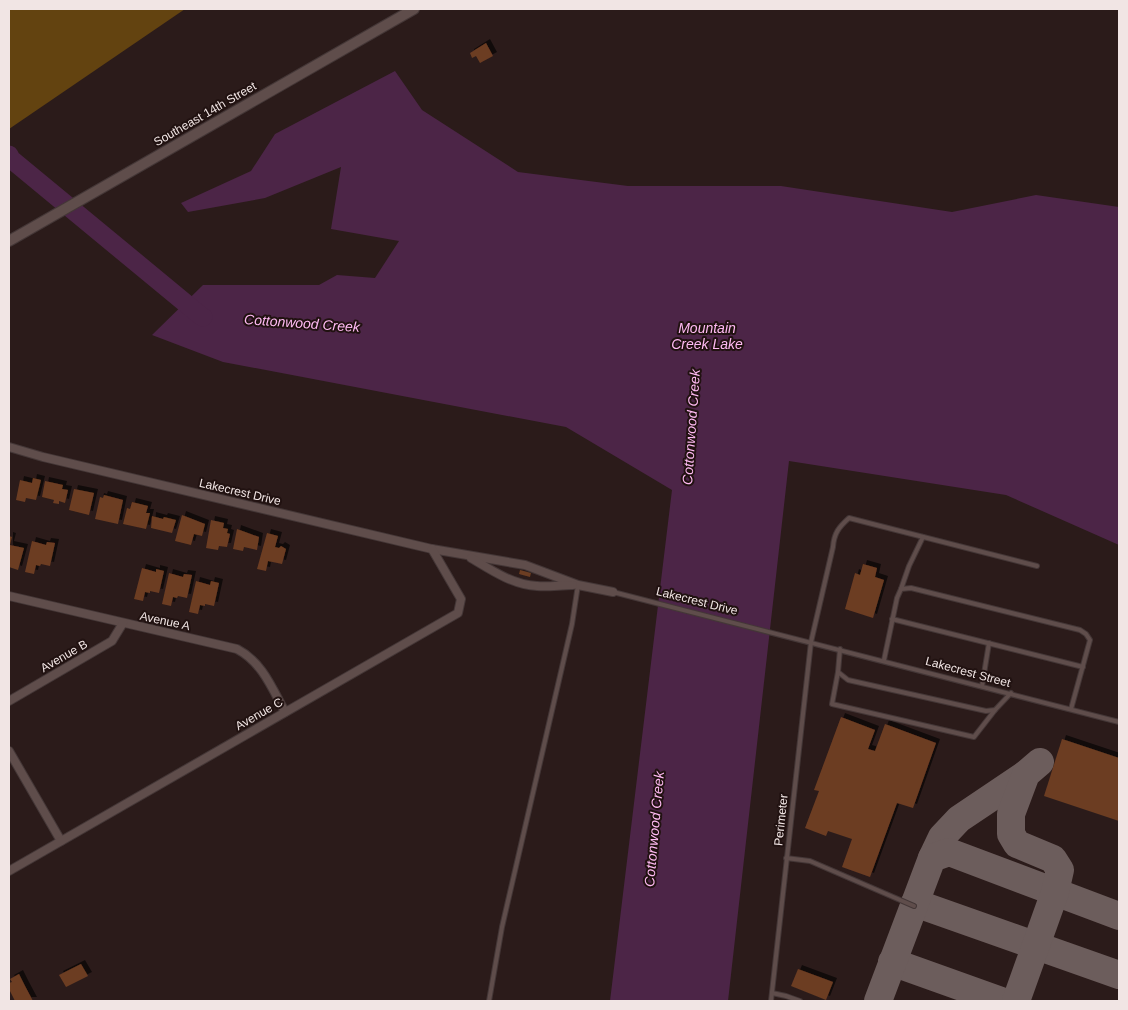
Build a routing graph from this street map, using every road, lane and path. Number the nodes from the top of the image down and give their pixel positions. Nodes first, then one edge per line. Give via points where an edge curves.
1 (414, 9) edge
2 (9, 241) edge
3 (9, 447) edge
4 (923, 537) junction
5 (432, 549) junction
6 (467, 555) junction
7 (1038, 566) dead end
8 (578, 585) junction
9 (901, 590) junction
10 (613, 592) joint
11 (9, 596) edge
12 (892, 619) junction
13 (123, 623) junction
14 (811, 642) junction
15 (990, 644) junction
16 (840, 649) junction
17 (884, 660) junction
18 (1083, 667) junction
19 (838, 672) junction
20 (982, 686) junction
21 (1011, 693) junction
22 (9, 700) edge
23 (1072, 709) junction
24 (995, 710) junction
25 (285, 712) junction
26 (1119, 722) edge
27 (9, 750) edge
28 (61, 841) junction
29 (786, 858) junction
30 (9, 871) edge
31 (914, 906) dead end
32 (772, 993) junction
33 (489, 1001) edge
34 (771, 1001) edge
35 (800, 1001) edge

1 - 2 street, Southeast 14th Street
3 - 5 street, Lakecrest Drive
4 - 7 lane
4 - 9 lane
4 - 14 lane, Perimeter via 849,518 839,527
5 - 6 street, Lakecrest Drive
5 - 25 street, Avenue C via 461,599 458,613
6 - 8 street, Lakecrest Drive via 525,565
6 - 8 street, Lakecrest Drive via 521,584
8 - 10 street, Lakecrest Drive
8 - 33 lane via 572,624 502,927
9 - 12 lane
9 - 18 lane via 911,588 1080,630 1090,640
10 - 14 lane, Lakecrest Drive
11 - 13 street, Avenue A
12 - 15 lane
12 - 17 lane
13 - 22 street, Avenue B via 112,641
13 - 25 street, Avenue A via 237,649 249,655 259,666
14 - 16 lane, Lakecrest Street
14 - 29 lane, Perimeter
15 - 18 lane
15 - 20 lane
16 - 17 lane, Lakecrest Street
16 - 19 lane
17 - 20 lane, Lakecrest Street
18 - 23 lane
19 - 24 lane via 848,680 986,711
19 - 24 lane via 832,704 974,737
20 - 21 lane, Lakecrest Street
21 - 23 lane, Lakecrest Street
21 - 24 lane
23 - 26 lane, Lakecrest Street
25 - 28 street, Avenue C
27 - 28 street
28 - 30 street, Avenue C
29 - 31 lane via 810,861
29 - 32 lane, Perimeter
32 - 34 lane, Perimeter
32 - 35 lane

